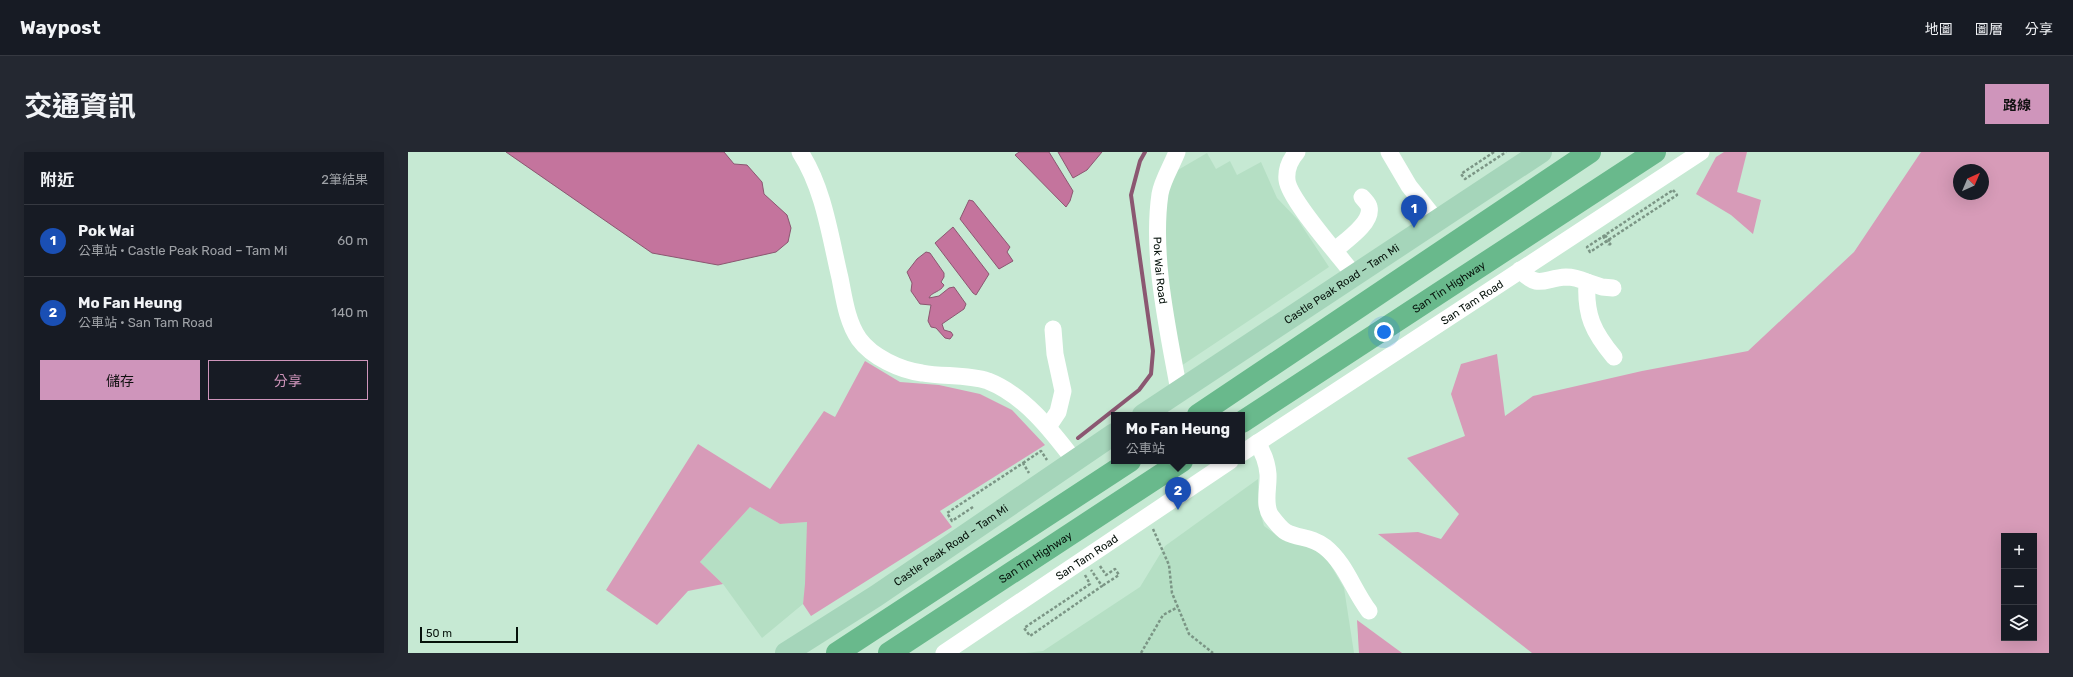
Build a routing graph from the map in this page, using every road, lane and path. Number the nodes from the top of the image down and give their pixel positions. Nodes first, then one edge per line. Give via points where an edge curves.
1 (800, 152) edge
2 (1177, 152) edge
3 (1297, 152) edge
4 (1389, 152) edge
5 (1494, 152) edge
6 (1506, 152) edge
7 (1541, 152) edge
8 (1590, 152) edge
9 (1656, 152) edge
10 (1701, 152) edge
11 (1362, 197) dead end
12 (1437, 221) junction
13 (1605, 235) junction
14 (1606, 241) junction
15 (1335, 250) junction
16 (1520, 270) junction
17 (1354, 275) junction
18 (1588, 282) junction
19 (1613, 288) dead end
20 (1053, 329) dead end
21 (1614, 357) dead end
22 (1179, 391) junction
23 (1147, 412) edge
24 (1202, 412) edge
25 (1245, 420) edge
26 (1048, 427) junction
27 (1111, 436) edge
28 (1257, 443) junction
29 (1245, 451) edge
30 (1074, 460) junction
31 (1023, 463) dead end
32 (1041, 464) dead end
33 (1125, 464) edge
34 (1177, 464) edge
35 (1226, 464) edge
36 (1152, 527) dead end
37 (1098, 563) dead end
38 (1084, 573) dead end
39 (1090, 584) dead end
40 (1102, 586) dead end
41 (1178, 607) junction
42 (1370, 611) dead end
43 (786, 653) edge
44 (837, 653) edge
45 (889, 653) edge
46 (944, 653) edge
47 (1141, 653) edge
48 (1213, 653) edge

1 - 26 street via 812,169 820,193 844,302 859,339 876,355 898,366 921,373 988,381 1011,394
2 - 22 street, Pok Wai Road via 1160,193 1157,236 1169,337
3 - 15 street via 1288,165 1287,181 1293,198
4 - 12 street via 1409,186
5 - 6 path via 1461,174 1465,179
7 - 12 main road, Castle Peak Road – Tam Mi
8 - 24 highway
9 - 25 highway, San Tin Highway
10 - 16 street, San Tam Road
11 - 15 street via 1369,207 1365,225
12 - 17 main road, Castle Peak Road – Tam Mi
13 - 14 path via 1611,243 1609,245
13 - 14 path via 1587,246 1590,252
13 - 14 path via 1674,190 1677,195
15 - 17 street
16 - 18 street via 1535,282 1565,277
16 - 28 street, San Tam Road
17 - 22 main road, Castle Peak Road – Tam Mi
18 - 19 street
18 - 21 street via 1586,300 1590,323
20 - 26 street via 1058,374 1063,391 1058,412
22 - 23 main road, Castle Peak Road – Tam Mi
26 - 30 street
27 - 30 main road, Castle Peak Road – Tam Mi
28 - 29 street, San Tam Road
28 - 42 street via 1264,454 1268,474 1267,509 1271,516 1285,531 1316,540 1326,548 1344,567 1357,596
30 - 43 main road, Castle Peak Road – Tam Mi via 876,596
31 - 32 path via 1041,451 1047,460
33 - 44 highway
34 - 45 highway, San Tin Highway
35 - 46 street, San Tam Road
36 - 41 path via 1169,565 1170,585
37 - 40 path via 1106,575 1115,569 1119,575
38 - 39 path
41 - 47 path via 1163,615
41 - 48 path via 1189,634

